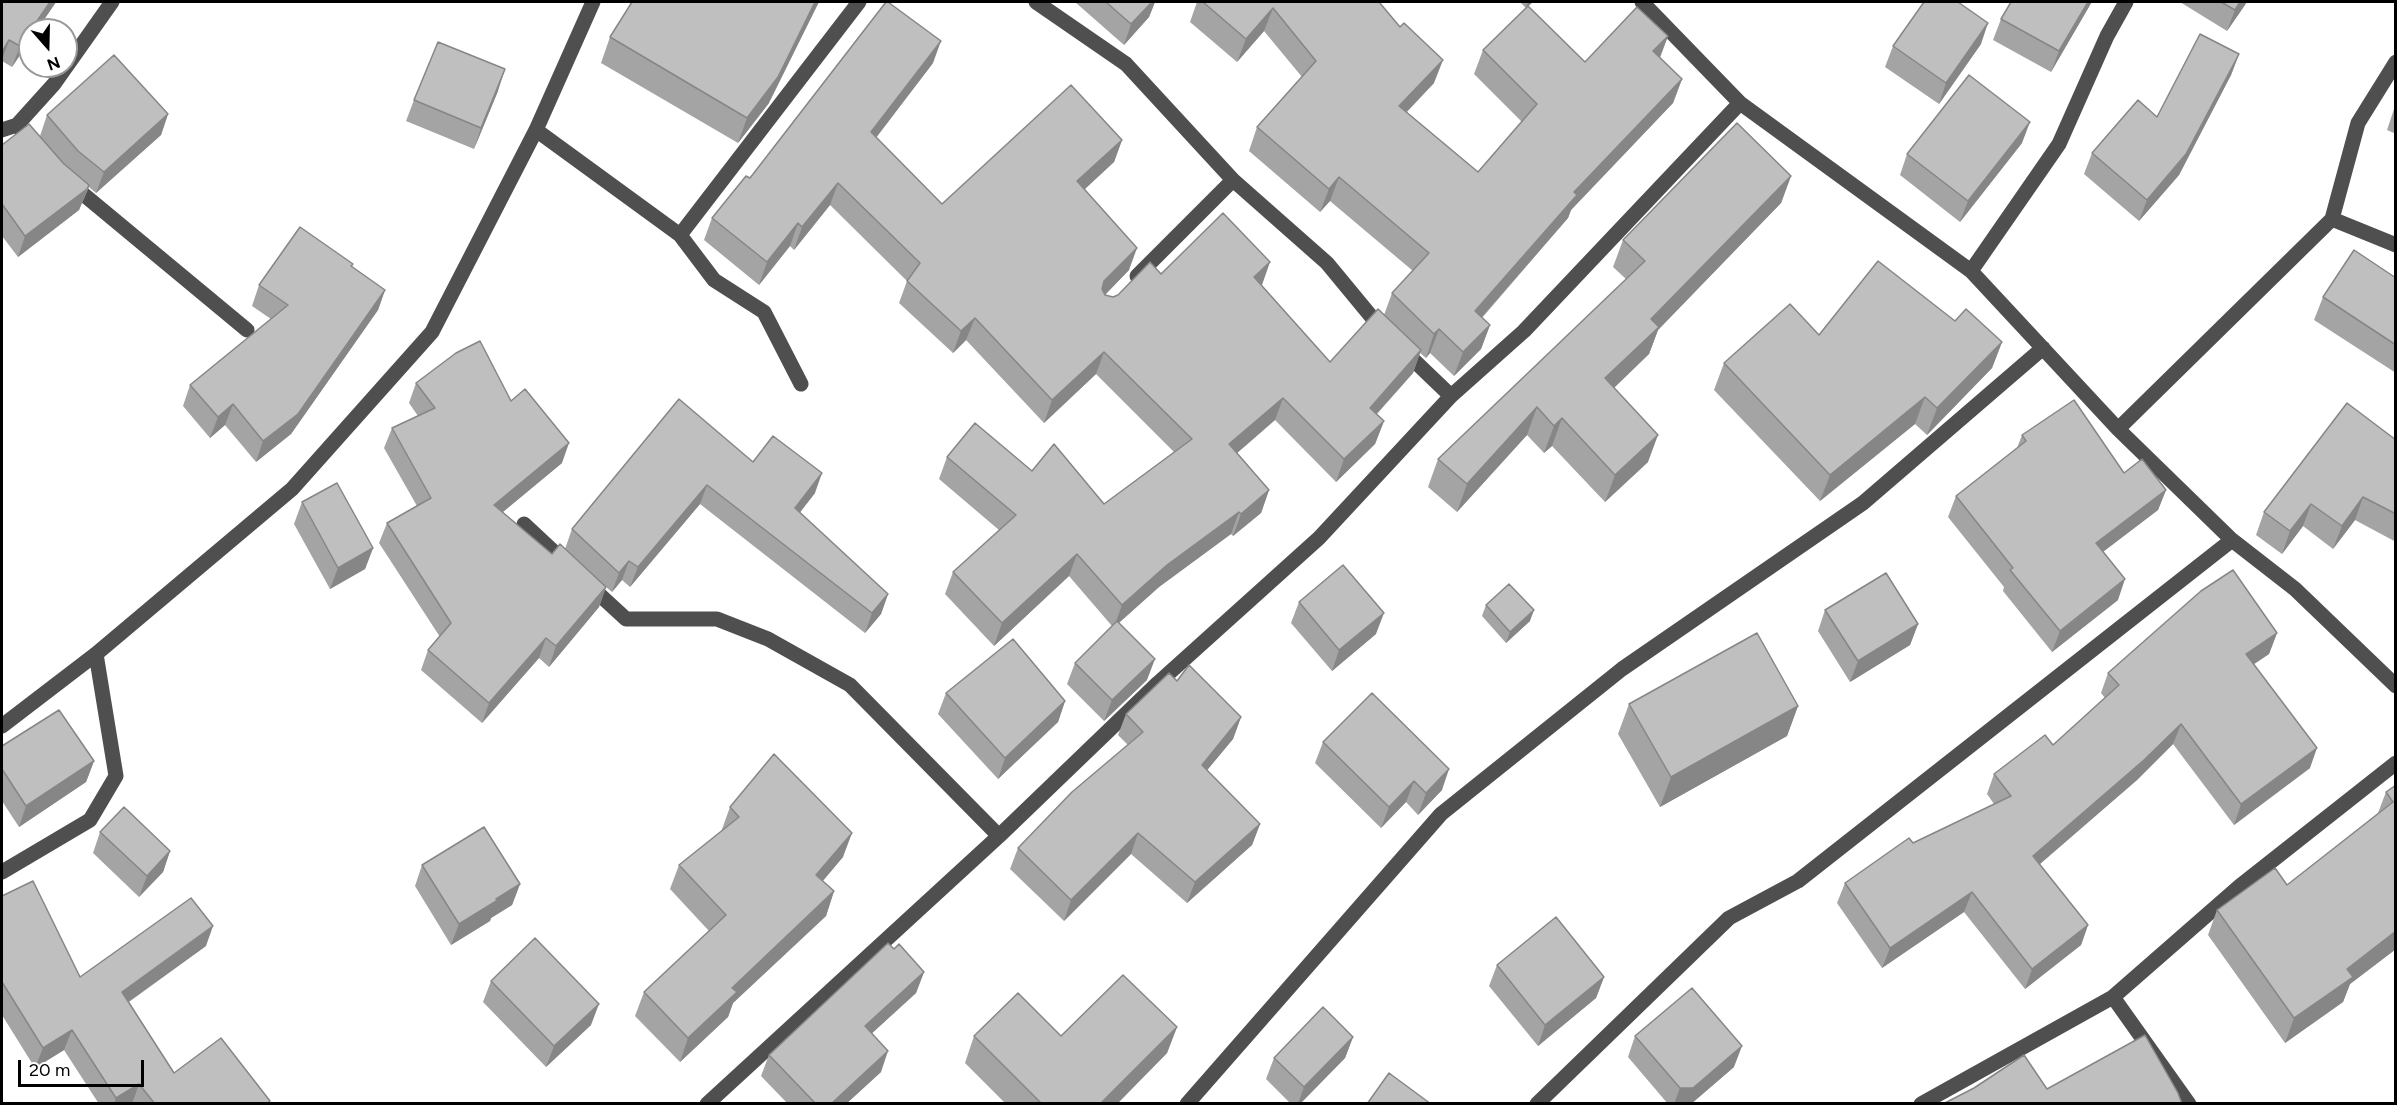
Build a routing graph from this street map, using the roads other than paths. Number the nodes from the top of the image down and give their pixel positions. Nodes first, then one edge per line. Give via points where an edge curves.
1 (112, 2) edge
2 (594, 2) edge
3 (859, 2) edge
4 (1036, 2) edge
5 (1642, 2) edge
6 (2126, 2) edge
7 (2396, 63) edge
8 (1740, 104) junction
9 (17, 125) junction
10 (2, 130) edge
11 (536, 130) junction
12 (41, 152) edge
13 (56, 170) edge
14 (1233, 180) junction
15 (2332, 219) junction
16 (680, 236) junction
17 (2396, 245) edge
18 (1971, 271) junction
19 (1128, 286) edge
20 (247, 330) dead end
21 (2043, 348) junction
22 (801, 384) dead end
23 (1451, 396) junction
24 (2118, 429) junction
25 (524, 524) dead end
26 (2232, 540) junction
27 (96, 654) junction
28 (2396, 686) edge
29 (2, 726) edge
30 (2396, 763) edge
31 (999, 836) junction
32 (2, 872) edge
33 (2114, 997) junction
34 (706, 1104) edge
35 (1187, 1104) edge
36 (1537, 1104) edge
37 (1921, 1104) edge
38 (2189, 1104) edge

1 - 9 street via 54,84
2 - 11 street
3 - 16 street
4 - 14 street via 1126,64
5 - 8 street
6 - 18 street via 2059,144
7 - 15 street via 2358,123
8 - 18 street
8 - 23 street via 1524,331
9 - 10 street
9 - 12 street
11 - 16 street
11 - 27 street via 432,332 292,489
13 - 20 street
14 - 19 street
14 - 23 street via 1328,263 1376,324
15 - 17 street
15 - 24 street
16 - 22 street via 714,280 764,312
18 - 21 street
21 - 24 street
21 - 35 street via 1863,503 1622,669 1440,814
23 - 31 street via 1319,538 1158,683
24 - 26 street
25 - 31 street via 626,619 717,619 768,639 850,685
26 - 28 street via 2295,589
26 - 36 street via 1798,881 1729,918
27 - 29 street
27 - 32 street via 116,776 90,820
30 - 33 street via 2240,886
31 - 34 street
33 - 37 street
33 - 38 street

